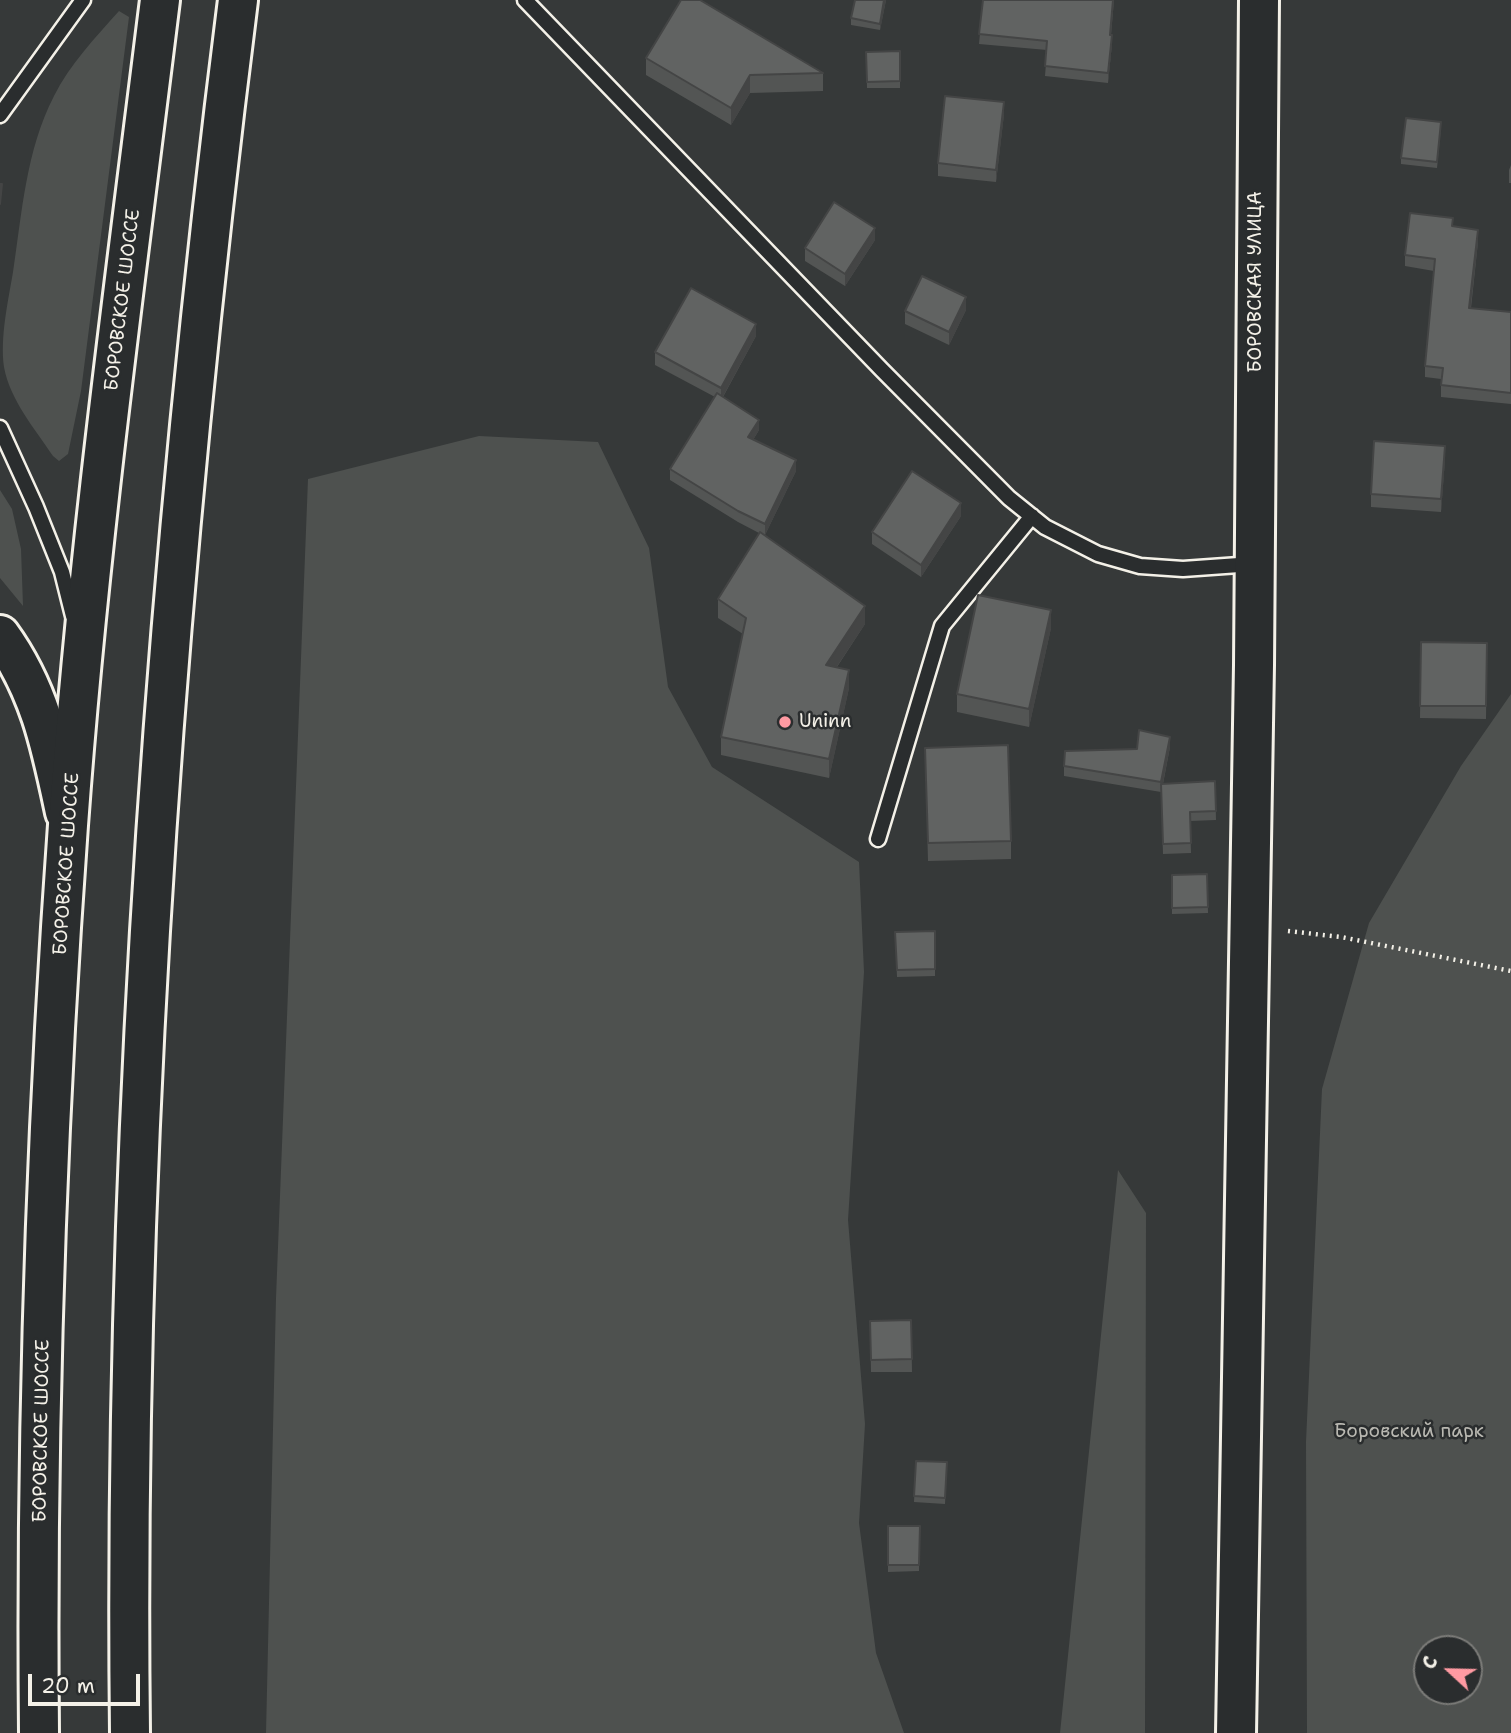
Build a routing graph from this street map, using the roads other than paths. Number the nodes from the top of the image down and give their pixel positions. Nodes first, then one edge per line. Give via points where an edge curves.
1 (82, 0) edge
2 (160, 0) edge
3 (238, 0) edge
4 (525, 0) edge
5 (1259, 0) edge
6 (0, 115) edge
7 (0, 428) edge
8 (1031, 516) junction
9 (1254, 564) junction
10 (0, 635) edge
11 (83, 655) junction
12 (68, 826) junction
13 (878, 839) dead end
14 (39, 1733) edge
15 (130, 1733) edge
16 (1236, 1733) edge

1 - 6 lane
2 - 11 main road, БОРОВСКОЕ ШОССЕ
3 - 15 main road via 200,329 149,907 128,1598
4 - 8 lane via 882,370
5 - 9 main road, БОРОВСКАЯ УЛИЦА
7 - 11 lane via 62,572
8 - 9 lane via 1098,554 1140,566 1183,569
8 - 13 lane via 942,626
9 - 16 main road, БОРОВСКАЯ УЛИЦА
10 - 12 main road via 26,675 42,713
11 - 12 main road, БОРОВСКОЕ ШОССЕ
12 - 14 main road, БОРОВСКОЕ ШОССЕ via 44,1275

